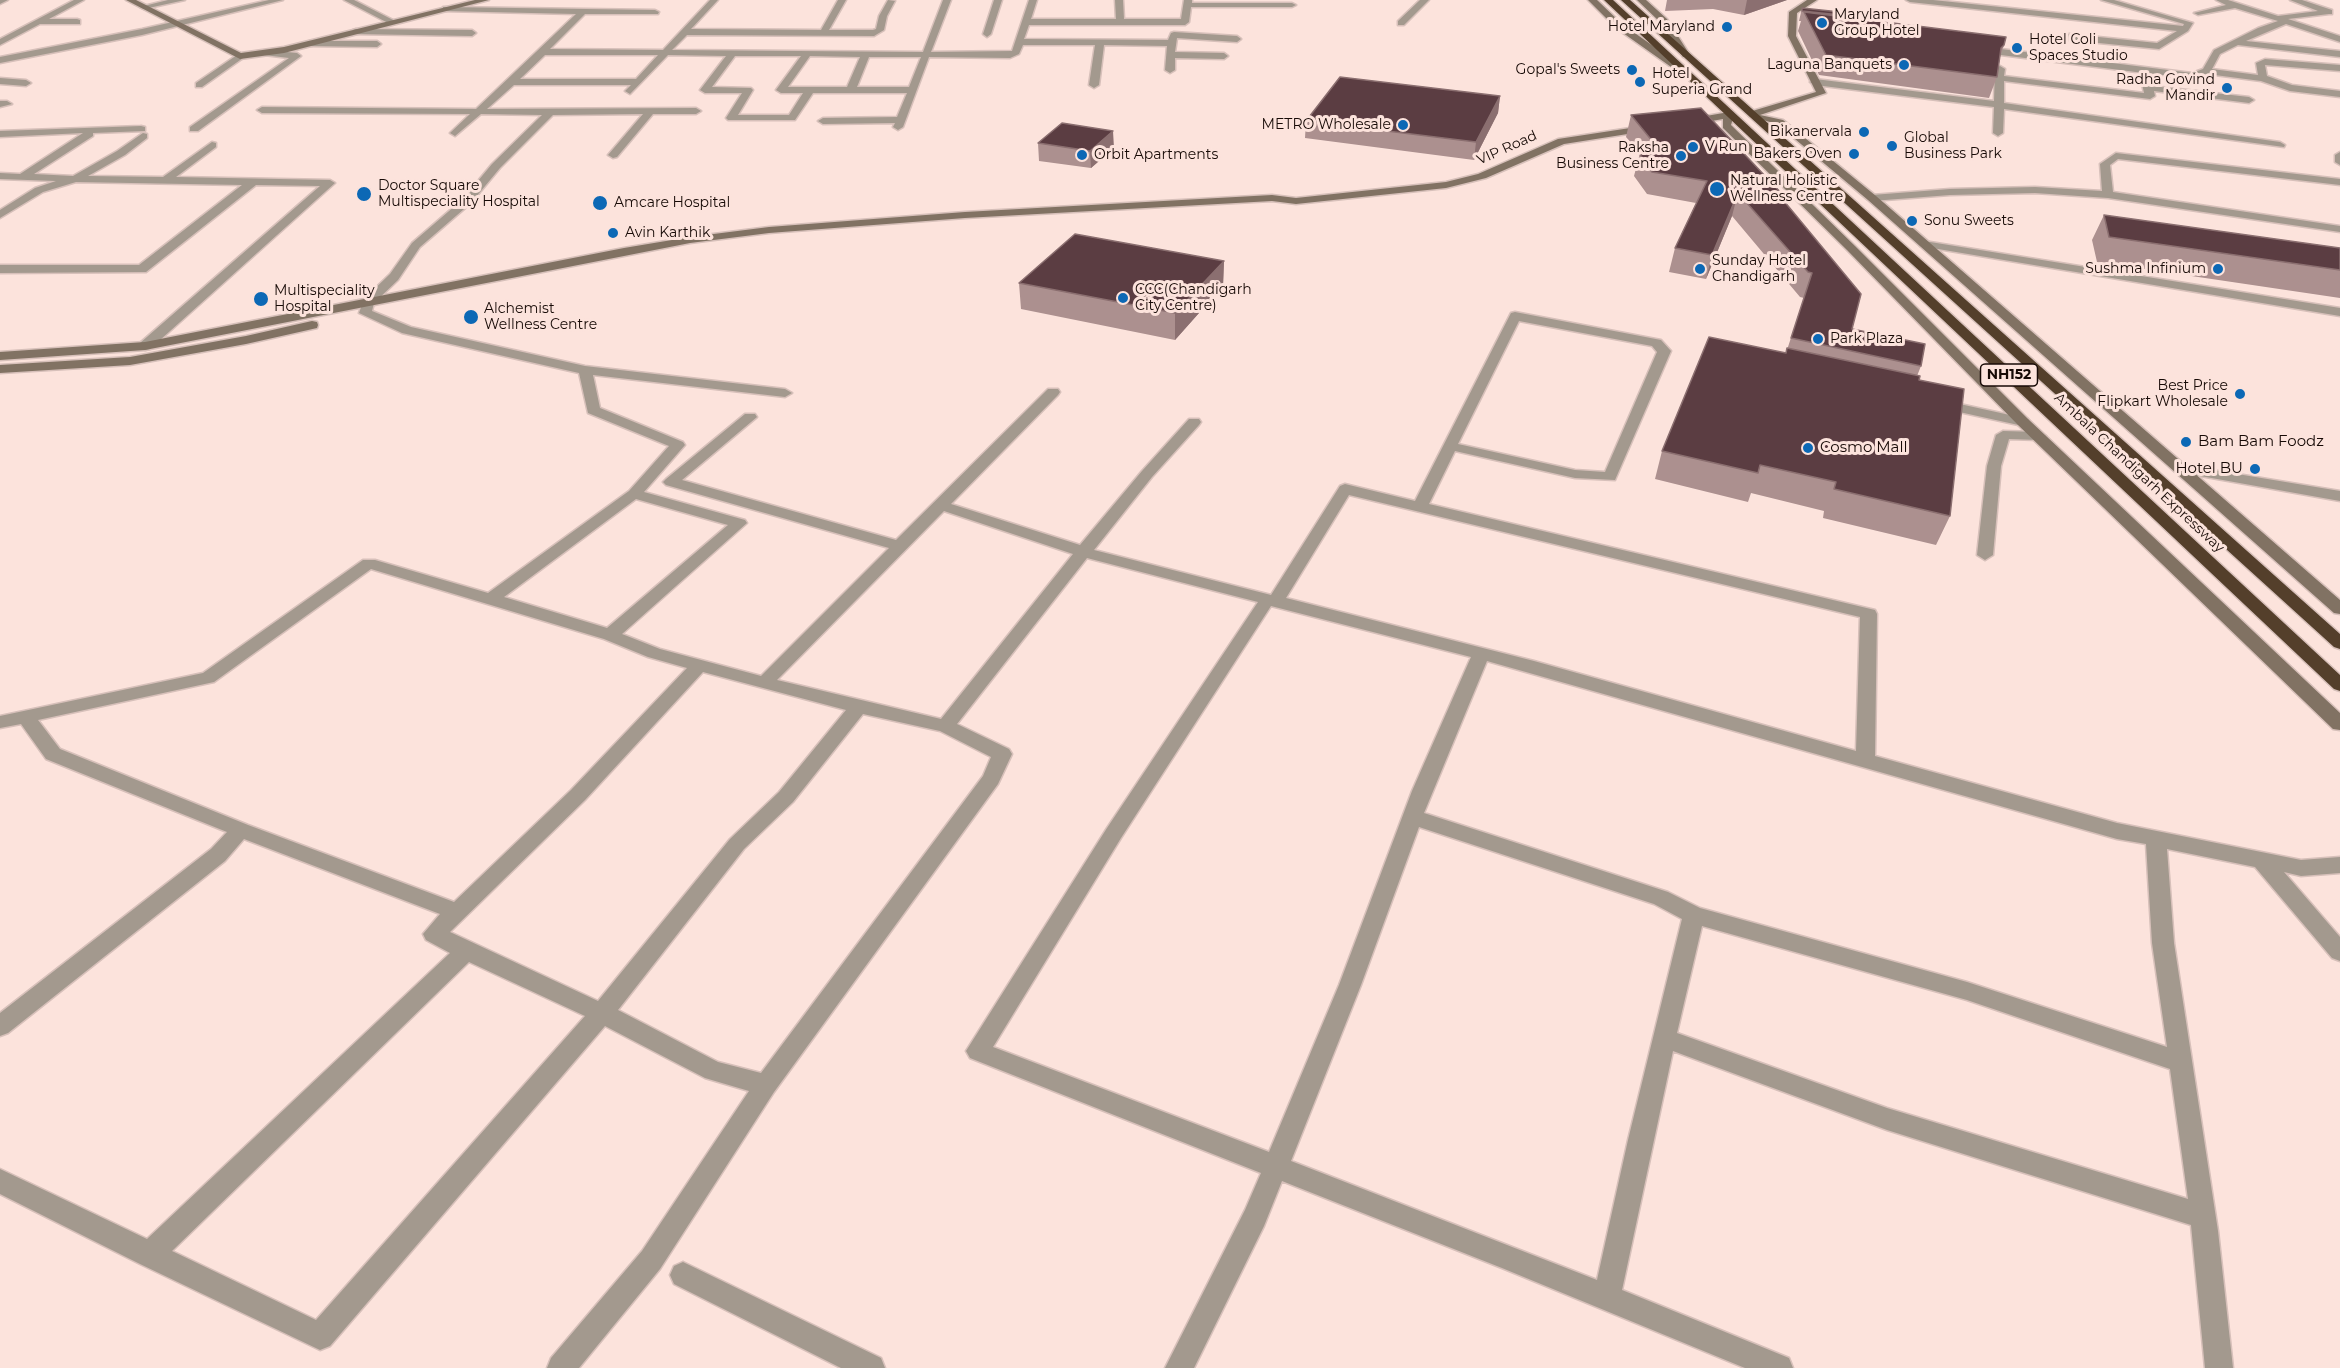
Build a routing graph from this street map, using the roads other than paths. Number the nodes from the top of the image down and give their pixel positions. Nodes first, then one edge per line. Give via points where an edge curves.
1 (4, 0) edge
2 (80, 0) edge
3 (130, 0) edge
4 (181, 0) edge
5 (279, 0) edge
6 (348, 0) edge
7 (485, 0) edge
8 (714, 0) edge
9 (842, 0) edge
10 (947, 0) edge
11 (998, 0) edge
12 (1033, 0) edge
13 (1119, 0) edge
14 (1425, 0) edge
15 (1592, 0) edge
16 (1608, 0) edge
17 (1625, 0) edge
18 (1641, 0) edge
19 (1812, 0) edge
20 (1910, 0) edge
21 (2105, 0) edge
22 (2220, 0) edge
23 (2294, 0) edge
24 (891, 1) edge
25 (0, 2) edge
26 (1187, 3) edge
27 (2236, 5) junction
28 (1292, 6) dead end
29 (144, 7) junction
30 (446, 9) junction
31 (2062, 11) junction
32 (583, 12) junction
33 (655, 12) dead end
34 (2329, 12) junction
35 (2198, 14) dead end
36 (2339, 15) edge
37 (2274, 18) junction
38 (2287, 21) junction
39 (39, 22) junction
40 (77, 22) dead end
41 (393, 22) junction
42 (1025, 22) junction
43 (1120, 22) junction
44 (1176, 22) junction
45 (1401, 23) dead end
46 (177, 24) junction
47 (1791, 25) junction
48 (1802, 26) dead end
49 (2185, 29) junction
50 (2261, 30) junction
51 (356, 32) junction
52 (684, 32) junction
53 (472, 33) dead end
54 (824, 33) junction
55 (987, 34) dead end
56 (2338, 37) edge
57 (1172, 39) junction
58 (1237, 39) dead end
59 (0, 42) edge
60 (1019, 42) junction
61 (1100, 42) junction
62 (2235, 42) junction
63 (309, 44) junction
64 (386, 44) dead end
65 (610, 45) dead end
66 (1972, 48) edge
67 (2072, 49) junction
68 (0, 50) edge
69 (22, 50) dead end
70 (540, 52) junction
71 (603, 52) junction
72 (267, 53) junction
73 (663, 53) junction
74 (732, 54) junction
75 (807, 54) junction
76 (2340, 54) edge
77 (865, 55) junction
78 (1170, 55) junction
79 (1686, 55) junction
80 (240, 56) junction
81 (927, 56) junction
82 (1224, 56) dead end
83 (0, 60) edge
84 (12, 63) dead end
85 (1677, 67) junction
86 (0, 68) edge
87 (2340, 68) edge
88 (1170, 70) dead end
89 (2206, 71) junction
90 (2145, 75) dead end
91 (2263, 78) junction
92 (0, 81) edge
93 (26, 82) dead end
94 (511, 82) junction
95 (638, 82) junction
96 (1815, 82) junction
97 (199, 84) dead end
98 (1094, 85) dead end
99 (2148, 87) junction
100 (851, 90) junction
101 (913, 90) junction
102 (809, 91) junction
103 (630, 92) dead end
104 (2340, 94) edge
105 (2249, 100) dead end
106 (1999, 105) junction
107 (262, 110) dead end
108 (481, 110) junction
109 (651, 111) junction
110 (696, 111) dead end
111 (550, 112) junction
112 (1729, 115) junction
113 (1754, 116) junction
114 (823, 121) dead end
115 (1680, 123) edge
116 (1657, 127) edge
117 (194, 129) dead end
118 (455, 133) dead end
119 (1998, 133) dead end
120 (0, 134) edge
121 (89, 134) dead end
122 (212, 145) dead end
123 (2280, 145) dead end
124 (613, 155) dead end
125 (2340, 155) edge
126 (2340, 162) edge
127 (0, 176) edge
128 (22, 177) junction
129 (75, 179) junction
130 (163, 182) junction
131 (253, 182) junction
132 (2340, 182) edge
133 (2108, 195) junction
134 (1872, 198) junction
135 (1296, 201) junction
136 (2, 212) edge
137 (2340, 229) edge
138 (1924, 244) junction
139 (624, 252) junction
140 (636, 262) junction
141 (0, 269) edge
142 (14, 269) junction
143 (0, 280) edge
144 (367, 307) junction
145 (2340, 312) edge
146 (145, 346) junction
147 (0, 356) edge
148 (0, 369) edge
149 (585, 370) junction
150 (1053, 392) dead end
151 (785, 393) dead end
152 (1918, 399) edge
153 (750, 417) dead end
154 (1194, 422) dead end
155 (2024, 422) junction
156 (2040, 436) junction
157 (1450, 446) junction
158 (2183, 469) junction
159 (634, 494) junction
160 (2340, 496) edge
161 (940, 505) junction
162 (1421, 506) junction
163 (899, 546) junction
164 (1084, 552) junction
165 (1985, 555) dead end
166 (491, 599) junction
167 (1271, 601) junction
168 (2340, 609) edge
169 (610, 635) junction
170 (2340, 643) edge
171 (1481, 654) junction
172 (700, 665) junction
173 (765, 682) junction
174 (2340, 684) edge
175 (859, 707) junction
176 (26, 717) junction
177 (0, 722) edge
178 (2340, 724) edge
179 (945, 726) junction
180 (1865, 760) junction
181 (1412, 816) junction
182 (241, 830) junction
183 (2156, 839) junction
184 (2260, 860) junction
185 (2340, 865) edge
186 (457, 912) junction
187 (1694, 915) junction
188 (466, 951) junction
189 (2340, 952) edge
190 (602, 1013) junction
191 (0, 1026) edge
192 (1664, 1038) junction
193 (2180, 1062) junction
194 (766, 1085) junction
195 (1275, 1167) junction
196 (0, 1181) edge
197 (2202, 1216) junction
198 (149, 1255) junction
199 (683, 1275) dead end
200 (1607, 1298) junction
201 (561, 1368) edge
202 (870, 1368) edge
203 (1179, 1368) edge
204 (1779, 1368) edge
205 (2219, 1368) edge

1 - 25 street
2 - 39 street
3 - 29 street
4 - 29 street
5 - 46 street
6 - 41 street
7 - 30 street
8 - 52 street
9 - 54 street
10 - 81 street
11 - 55 street
12 - 42 street
13 - 43 street
14 - 45 street
15 - 85 street, NH152 via 1619,26
16 - 85 highway, Ambala Chandigarh Expressway
17 - 79 highway, Ambala Chandigarh Expressway
18 - 79 street, NH152 via 1664,21
19 - 47 street via 1793,12
20 - 31 street
21 - 49 street via 2189,23
22 - 27 street
23 - 34 street
24 - 54 street via 880,30 874,33
26 - 28 street
26 - 44 street via 1185,22
27 - 35 street
27 - 37 street
29 - 46 street
30 - 32 street
30 - 41 street
31 - 49 street
31 - 67 street
32 - 33 street
32 - 70 street
34 - 36 street
34 - 37 street
37 - 38 street
38 - 50 street
38 - 56 street
39 - 40 street
39 - 59 street
41 - 51 street
42 - 43 street
42 - 60 street
43 - 44 street
44 - 57 street
46 - 80 street
46 - 83 street
47 - 48 street
47 - 96 street via 1792,36
49 - 67 street via 2159,46
50 - 56 street
50 - 62 street
51 - 53 street
51 - 63 street
52 - 54 street
52 - 73 street
57 - 58 street
57 - 61 street
57 - 78 street
60 - 61 street
60 - 81 street via 1016,52 1010,55
61 - 98 street
62 - 76 street
62 - 89 street via 2217,52
63 - 64 street
63 - 72 street
65 - 71 street
66 - 67 street
67 - 89 street via 2193,76
68 - 69 street
70 - 71 street
70 - 94 street
71 - 73 street
72 - 80 street
72 - 117 street via 297,56
73 - 74 street
73 - 95 street
74 - 75 street
74 - 102 street via 705,90 748,90 730,118 792,118
75 - 77 street
75 - 102 street via 781,90
77 - 81 street
77 - 100 street
78 - 82 street
78 - 88 street
79 - 113 highway, Ambala Chandigarh Expressway / NH152
80 - 97 street
81 - 101 street
84 - 86 street
85 - 112 highway, Ambala Chandigarh Expressway / NH152
87 - 91 street via 2265,62 2260,63
89 - 91 street
90 - 99 street
91 - 104 street via 2290,88
92 - 93 street
94 - 95 street
94 - 108 street
95 - 103 street
96 - 106 street
96 - 113 street via 1821,93
99 - 105 street
99 - 106 street via 2150,96 2099,96 1999,74
100 - 101 street
100 - 102 street
101 - 114 street via 899,123
106 - 119 street
106 - 123 street
107 - 108 street
108 - 111 street
108 - 118 street
109 - 110 street
109 - 111 street
109 - 124 street
111 - 144 street via 467,201 416,245
112 - 115 street
112 - 155 street via 1726,126
112 - 174 highway, Ambala Chandigarh Expressway / NH152
113 - 134 street via 1780,122
113 - 170 highway, Ambala Chandigarh Expressway / NH152
116 - 135 street, VIP Road via 1562,141 1482,177 1446,185
120 - 129 street via 142,133 121,153
121 - 128 street
122 - 130 street
125 - 126 street
127 - 128 street
128 - 129 street
129 - 130 street
129 - 136 street via 39,190
130 - 131 street
131 - 142 street via 142,269
131 - 146 street via 330,183
132 - 133 street via 2116,156 2105,164
133 - 134 street via 2035,190
133 - 137 street
134 - 138 street
135 - 139 street via 1272,198 850,222 690,240
135 - 140 street via 1276,208 848,233 712,248
138 - 145 street
138 - 158 street
139 - 140 street
139 - 144 street
140 - 144 street
141 - 142 street
142 - 143 street
144 - 146 street
144 - 148 street via 246,340 129,361
144 - 149 street via 407,330
146 - 147 street
149 - 151 street
149 - 159 street via 593,410 678,445
150 - 161 street
152 - 155 street
153 - 163 street via 671,482
154 - 164 street
155 - 156 street
156 - 165 street via 2003,435 1994,466
156 - 178 street
157 - 157 street via 1575,474 1610,477 1664,351 1656,343 1515,316
157 - 162 street
158 - 160 street
158 - 168 street
159 - 166 street
159 - 169 street via 739,523
161 - 163 street
161 - 164 street
162 - 167 street via 1346,489
162 - 180 street via 1869,614
163 - 173 street
164 - 167 street
164 - 179 street
166 - 169 street
166 - 176 street via 369,563 208,678
167 - 171 street
167 - 195 street via 1113,833 978,1051
169 - 172 street via 654,653
171 - 180 street
171 - 181 street
172 - 173 street
172 - 186 street via 578,795
173 - 175 street
175 - 179 street
175 - 190 street via 786,797 737,844
176 - 177 street
176 - 182 street via 53,754
179 - 194 street via 1002,754 991,779
180 - 183 street
181 - 187 street via 1661,898
181 - 195 street via 1350,986
182 - 186 street
182 - 191 street via 218,855
183 - 184 street
183 - 193 street via 2163,943
184 - 185 street via 2301,868
184 - 189 street
186 - 188 street via 434,934
187 - 192 street
187 - 193 street via 1967,991
188 - 190 street
188 - 198 street
190 - 194 street via 712,1071
190 - 198 street via 320,1336
192 - 197 street via 1887,1119
192 - 200 street
193 - 197 street
194 - 201 street via 651,1260
195 - 200 street
195 - 203 street via 1255,1217
196 - 198 street
197 - 205 street
199 - 202 street
200 - 204 street

